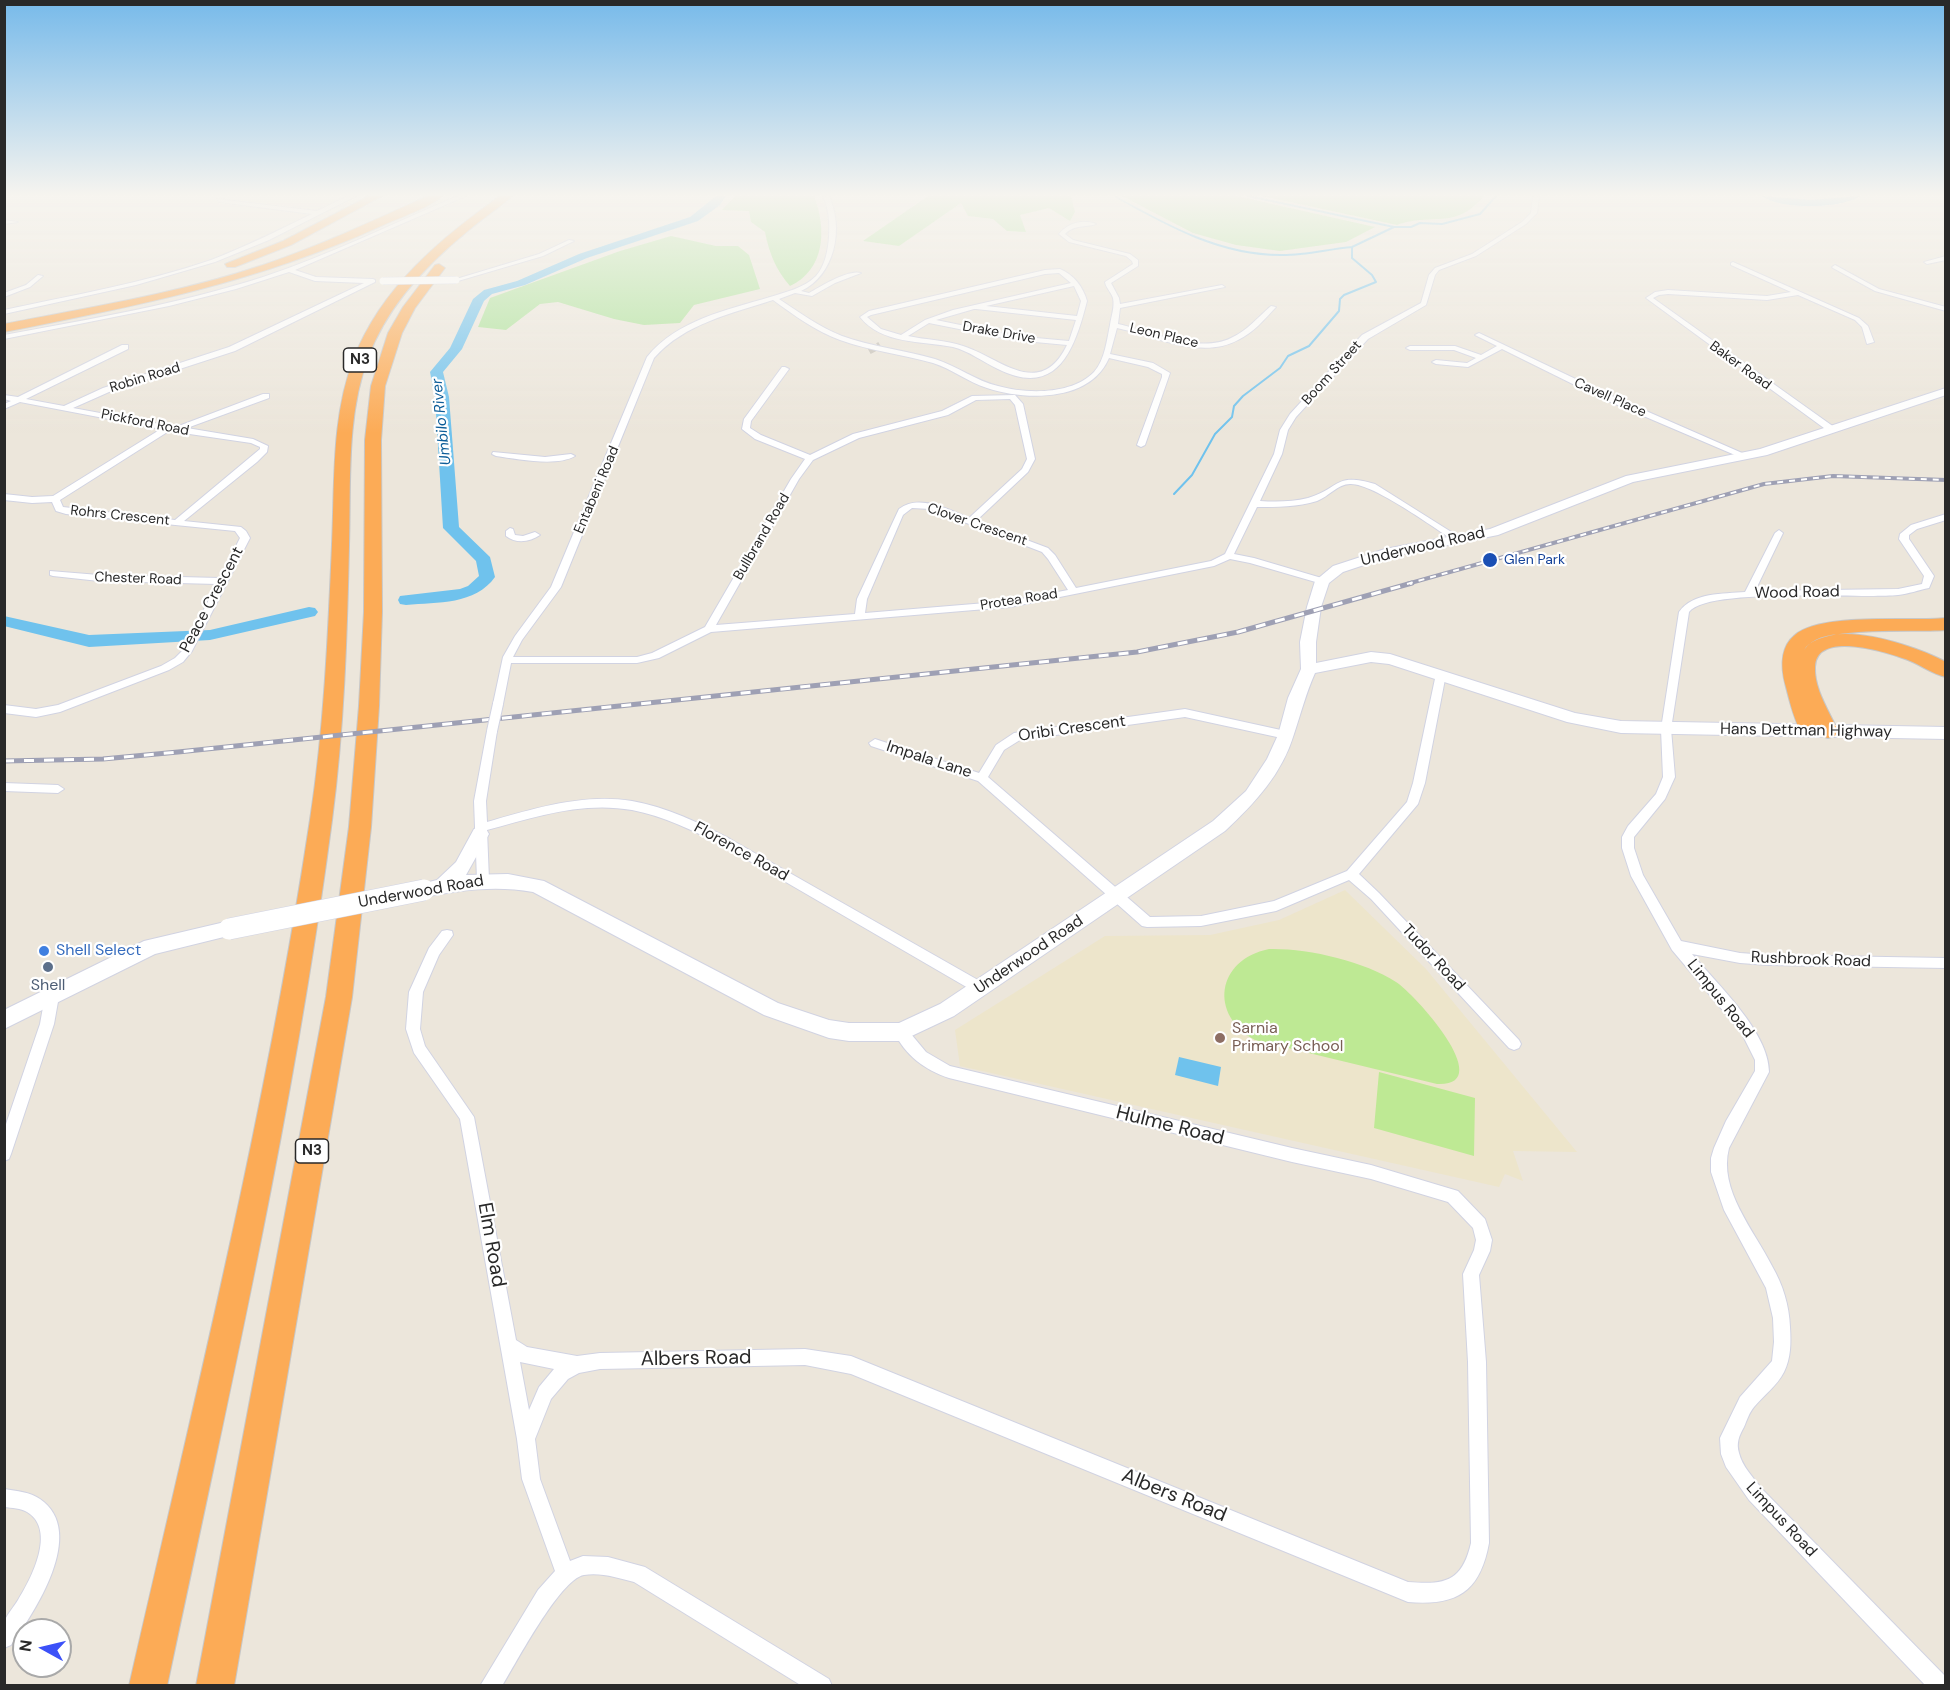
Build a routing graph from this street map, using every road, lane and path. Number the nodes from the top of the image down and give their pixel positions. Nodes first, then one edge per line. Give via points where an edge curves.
1 (164, 275) edge
2 (193, 275) edge
3 (218, 275) edge
4 (237, 275) edge
5 (239, 275) edge
6 (272, 275) edge
7 (303, 275) edge
8 (414, 275) edge
9 (434, 275) edge
10 (473, 275) edge
11 (819, 275) edge
12 (853, 275) edge
13 (1039, 275) edge
14 (1067, 275) edge
15 (1121, 275) edge
16 (1432, 275) edge
17 (1757, 275) edge
18 (1849, 275) edge
19 (40, 276) dead end
20 (1017, 279) junction
21 (223, 280) junction
22 (373, 281) junction
23 (1074, 284) junction
24 (1222, 287) dead end
25 (791, 292) junction
26 (1034, 292) junction
27 (1799, 293) junction
28 (4, 295) edge
29 (935, 296) junction
30 (774, 298) junction
31 (972, 306) junction
32 (1273, 307) dead end
33 (766, 308) dead end
34 (1116, 308) junction
35 (775, 309) dead end
36 (1946, 309) edge
37 (739, 310) junction
38 (791, 310) junction
39 (955, 311) junction
40 (4, 312) edge
41 (1079, 318) junction
42 (4, 319) edge
43 (927, 321) junction
44 (1113, 325) junction
45 (816, 327) junction
46 (4, 328) edge
47 (1479, 335) dead end
48 (899, 336) junction
49 (4, 337) edge
50 (1870, 342) dead end
51 (1071, 343) junction
52 (125, 347) dead end
53 (1502, 347) junction
54 (1410, 348) dead end
55 (869, 351) tunnel mouth
56 (1106, 356) junction
57 (1481, 357) junction
58 (1436, 362) dead end
59 (785, 369) dead end
60 (1946, 391) edge
61 (266, 396) dead end
62 (4, 397) edge
63 (20, 399) junction
64 (4, 407) edge
65 (66, 408) junction
66 (172, 429) junction
67 (1831, 429) junction
68 (1141, 445) dead end
69 (264, 450) joint
70 (496, 454) dead end
71 (571, 456) dead end
72 (1745, 456) junction
73 (810, 458) junction
74 (4, 497) edge
75 (55, 499) junction
76 (1255, 504) junction
77 (1946, 517) edge
78 (970, 522) junction
79 (176, 523) junction
80 (510, 531) dead end
81 (1779, 532) dead end
82 (535, 535) dead end
83 (1459, 540) junction
84 (1229, 556) junction
85 (53, 573) dead end
86 (223, 581) junction
87 (1322, 581) junction
88 (1074, 592) junction
89 (1749, 594) junction
90 (860, 617) junction
91 (1946, 624) edge
92 (709, 629) junction
93 (507, 660) junction
94 (1309, 669) junction
95 (1946, 671) edge
96 (1442, 674) junction
97 (4, 709) edge
98 (1665, 729) junction
99 (1819, 731) junction
100 (1946, 733) edge
101 (1286, 735) junction
102 (875, 743) dead end
103 (982, 778) junction
104 (4, 787) edge
105 (58, 789) dead end
106 (480, 831) junction
107 (1351, 874) junction
108 (483, 880) junction
109 (433, 888) junction
110 (1116, 895) junction
111 (447, 935) dead end
112 (1677, 946) junction
113 (1946, 963) edge
114 (980, 988) junction
115 (52, 996) junction
116 (4, 1020) edge
117 (901, 1032) junction
118 (1514, 1044) dead end
119 (4, 1154) edge
120 (1453, 1196) joint
121 (509, 1346) junction
122 (577, 1365) junction
123 (526, 1439) junction
124 (4, 1498) edge
125 (565, 1573) junction
126 (4, 1638) edge
127 (148, 1686) edge
128 (215, 1686) edge
129 (490, 1686) edge
130 (822, 1686) edge
131 (1940, 1686) edge

1 - 40 street
2 - 42 highway
3 - 42 highway via 110,301
4 - 21 highway
5 - 21 highway
6 - 49 street via 160,307
7 - 22 street via 315,279
8 - 127 highway, N3 via 388,308 361,357 348,411 333,707 321,818 292,1006
9 - 128 highway, N3 via 395,333 385,357 374,409 373,612 360,827 339,998
10 - 22 street, bridge via 456,280
11 - 25 street, Entabeni Road
12 - 25 street via 810,295
13 - 20 street
14 - 23 street
15 - 34 street via 1108,282
16 - 76 street, Boom Street via 1421,308 1365,337 1287,424
17 - 27 street
18 - 36 street via 1877,290
19 - 28 street via 28,286
20 - 26 street
20 - 29 street
21 - 46 highway via 120,306
22 - 65 street, Robin Road via 226,352 106,390
23 - 26 street
23 - 41 street via 1084,296
24 - 34 street
25 - 30 street, Entabeni Road
25 - 38 street
26 - 31 street
27 - 50 street via 1862,322
27 - 67 street, Baker Road via 1767,298 1662,292 1650,297 1650,301
29 - 39 street
29 - 48 street via 863,317 869,324
30 - 37 street, Entabeni Road
30 - 38 street
31 - 39 street
31 - 41 street
32 - 44 street, Leon Place via 1234,340 1222,344 1186,343
33 - 37 street
34 - 44 street
35 - 38 street
37 - 93 street, Entabeni Road via 678,333 651,357 556,587
38 - 45 street
39 - 43 street
41 - 51 street
43 - 48 street
43 - 51 street, Drake Drive via 1014,338
44 - 56 street
45 - 48 street via 882,344
45 - 55 street via 846,347
45 - 56 street via 850,341 934,361 990,386 1018,392 1058,390 1083,382 1099,371
47 - 53 street, Cavell Place
48 - 51 street via 966,347 1006,370 1025,375 1048,371 1066,356
52 - 63 street
53 - 57 street
53 - 72 street, Cavell Place
54 - 57 street via 1455,348
56 - 68 street via 1150,365 1166,373
57 - 58 street via 1464,366
59 - 73 street via 747,421 746,429
60 - 67 main road, Underwood Road
61 - 66 street, Rohrs Crescent
62 - 63 street, Pickford Road
63 - 64 street
63 - 65 street, Pickford Road
65 - 66 street, Pickford Road
66 - 69 street, Pickford Road via 254,441
66 - 75 street, Rohrs Crescent
67 - 72 main road, Underwood Road
69 - 79 street, Rohrs Crescent
70 - 71 street via 545,459
72 - 83 main road, Underwood Road via 1630,479 1506,527
73 - 78 street, Bullbrand Road via 856,436 945,412 975,398 1016,399 1032,454 1030,464
73 - 92 street, Bullbrand Road
74 - 75 street
75 - 79 street, Rohrs Crescent via 59,509 66,511
76 - 83 street via 1308,501 1343,481 1356,481 1372,486
76 - 84 street, Boom Street
77 - 89 street, Wood Road via 1904,534 1929,576 1926,586 1918,590
78 - 88 street, Clover Crescent via 1045,550
78 - 90 street, Clover Crescent via 926,506 912,505 902,510 862,599
79 - 86 street, Peace Crescent via 238,529 243,533 245,538
80 - 82 street via 515,539
81 - 89 street
83 - 87 main road, Underwood Road via 1372,556 1338,569
84 - 87 street, Protea Road via 1267,563
84 - 88 street, Protea Road via 1214,563
85 - 86 street, Chester Road via 99,579
86 - 97 street, Peace Crescent via 187,651 172,665 60,708 36,713
87 - 94 main road, Underwood Road via 1310,627
88 - 90 street, Protea Road via 1010,604
89 - 98 street, Wood Road via 1706,599 1689,605 1684,612
90 - 92 street, Protea Road
91 - 99 highway via 1831,629 1802,638 1792,656 1792,668
92 - 93 street via 662,653 637,660
93 - 106 street, Entabeni Road, bridge via 481,792
94 - 96 main road via 1371,657
94 - 101 main road, Underwood Road
95 - 99 highway via 1881,644 1848,640 1818,647 1806,662 1806,672
96 - 98 main road via 1573,718 1621,727
96 - 107 street via 1412,804
98 - 99 main road, Hans Dettman Highway
98 - 112 street, Limpus Road via 1669,777 1661,796 1632,829 1628,848 1637,876
99 - 100 main road, Hans Dettman Highway
101 - 103 street, Oribi Crescent via 1185,713 1018,736 1010,738 997,751
101 - 110 main road, Underwood Road via 1265,777 1237,810
102 - 103 street, Impala Lane
103 - 110 street
104 - 105 street
106 - 108 street, Entabeni Road
106 - 109 main road via 463,867
106 - 114 street, Florence Road via 552,808 594,801 620,802 662,812 726,842
107 - 110 street via 1275,906 1202,921 1148,922
107 - 118 street, Tudor Road
108 - 109 main road, Underwood Road
108 - 117 main road, Underwood Road via 537,886 753,1001 802,1022 849,1032
109 - 115 main road, Underwood Road, bridge via 151,947
110 - 114 main road, Underwood Road
111 - 121 street, Elm Road via 434,952 416,992 413,1029 419,1049 467,1117
112 - 113 street, Rushbrook Road via 1768,960
112 - 131 street, Limpus Road via 1746,1028 1762,1060 1762,1072 1722,1146 1719,1175 1726,1198 1762,1259 1774,1288 1781,1311 1783,1353 1765,1386 1747,1402 1729,1438 1730,1455 1739,1475 1755,1494
114 - 117 main road, Underwood Road
115 - 116 main road, Underwood Road
115 - 119 street via 47,1024
117 - 120 street, Hulme Road via 927,1064 950,1072 1371,1172
120 - 122 street, Albers Road via 1479,1224 1484,1240 1471,1274 1477,1362 1480,1543 1478,1560 1470,1575 1461,1585 1444,1593 1400,1589 851,1365 805,1357 600,1361
121 - 122 street via 531,1358
121 - 123 street, Elm Road
122 - 123 street, Albers Road via 562,1373 545,1393
123 - 125 street, Elm Road via 531,1479
124 - 126 street via 36,1507 49,1527 50,1544 40,1582
125 - 129 street via 545,1597
125 - 130 street via 583,1565 600,1565 638,1574

